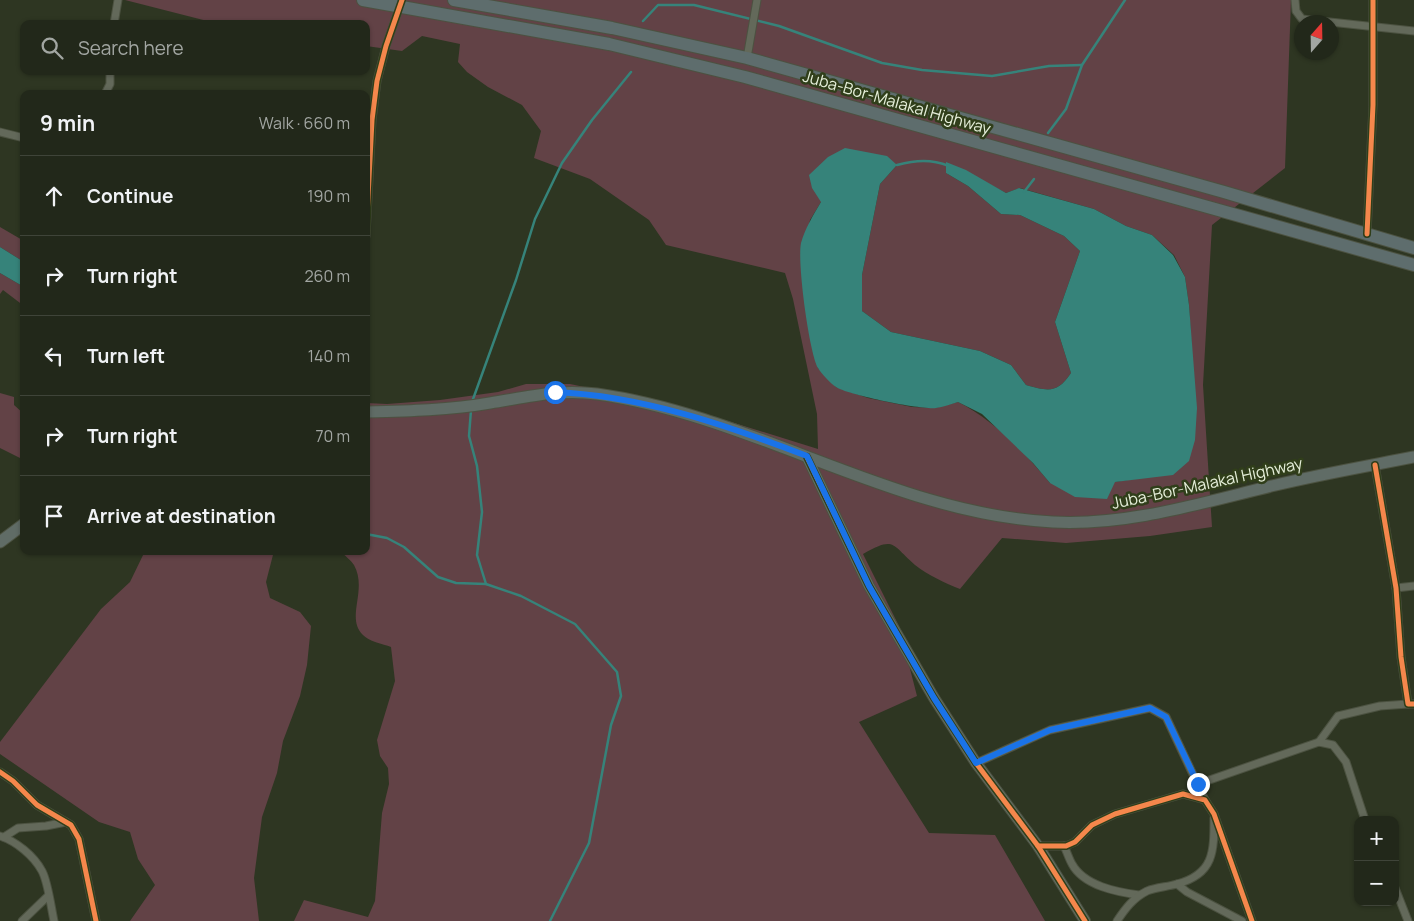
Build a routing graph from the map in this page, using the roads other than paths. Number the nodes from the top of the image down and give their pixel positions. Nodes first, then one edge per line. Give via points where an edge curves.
1 (118, 0) edge
2 (364, 0) edge
3 (454, 0) edge
4 (757, 0) edge
5 (1295, 0) edge
6 (1373, 0) edge
7 (401, 4) edge
8 (115, 20) edge
9 (1372, 26) junction
10 (1414, 31) edge
11 (747, 58) junction
12 (110, 75) edge
13 (106, 90) edge
14 (0, 132) edge
15 (20, 137) edge
16 (370, 159) edge
17 (1367, 234) junction
18 (1414, 248) edge
19 (1414, 265) edge
20 (370, 412) edge
21 (807, 456) junction
22 (1414, 457) edge
23 (1375, 465) junction
24 (20, 527) edge
25 (0, 542) edge
26 (1414, 586) edge
27 (1396, 588) junction
28 (1411, 704) edge
29 (1319, 742) junction
30 (976, 763) junction
31 (0, 772) edge
32 (1198, 784) junction
33 (1205, 800) junction
34 (1214, 814) junction
35 (1364, 816) edge
36 (66, 822) junction
37 (2, 837) edge
38 (1038, 846) junction
39 (1064, 846) junction
40 (1177, 884) junction
41 (48, 896) junction
42 (1139, 896) junction
43 (1399, 898) edge
44 (22, 921) edge
45 (54, 921) edge
46 (96, 921) edge
47 (1084, 921) edge
48 (1117, 921) edge
49 (1242, 921) edge
50 (1252, 921) edge
51 (1408, 921) edge

1 - 8 street
2 - 7 highway, Juba-Bor-Malakal Highway
3 - 11 highway, Juba-Bor-Malakal Highway via 612,28
4 - 11 street
5 - 9 street via 1296,11 1302,19
6 - 9 street
7 - 16 street via 377,81
7 - 19 highway, Juba-Bor-Malakal Highway via 609,44 745,77
9 - 10 street
9 - 17 street via 1373,105
11 - 17 highway, Juba-Bor-Malakal Highway
12 - 13 street
14 - 15 street
17 - 18 highway, Juba-Bor-Malakal Highway
20 - 21 main road, Juba-Bor-Malakal Highway via 453,407 548,392 596,394 674,410
21 - 23 main road, Juba-Bor-Malakal Highway via 876,482 966,509 1055,522 1111,521 1147,515 1304,478
21 - 30 street via 869,586
22 - 23 main road, Juba-Bor-Malakal Highway
23 - 27 street
24 - 25 main road
26 - 27 street
27 - 28 street via 1400,657
28 - 29 street via 1380,706 1338,716
29 - 32 street
29 - 35 street via 1333,745 1346,762
30 - 32 street via 1050,730 1150,708 1166,717
30 - 38 street
31 - 36 street via 37,806
32 - 33 street
33 - 34 street
33 - 39 street via 1183,794 1133,808 1092,825 1076,842
34 - 40 street via 1214,840 1208,865 1196,877
34 - 50 street
36 - 37 street via 18,828
36 - 46 street via 72,825 79,839
37 - 41 street via 31,857 43,872
38 - 39 street
38 - 47 street
39 - 42 street via 1072,866 1082,876 1105,888
40 - 42 street via 1148,890
40 - 49 street
41 - 44 street
41 - 45 street
42 - 48 street via 1131,901
43 - 51 street

